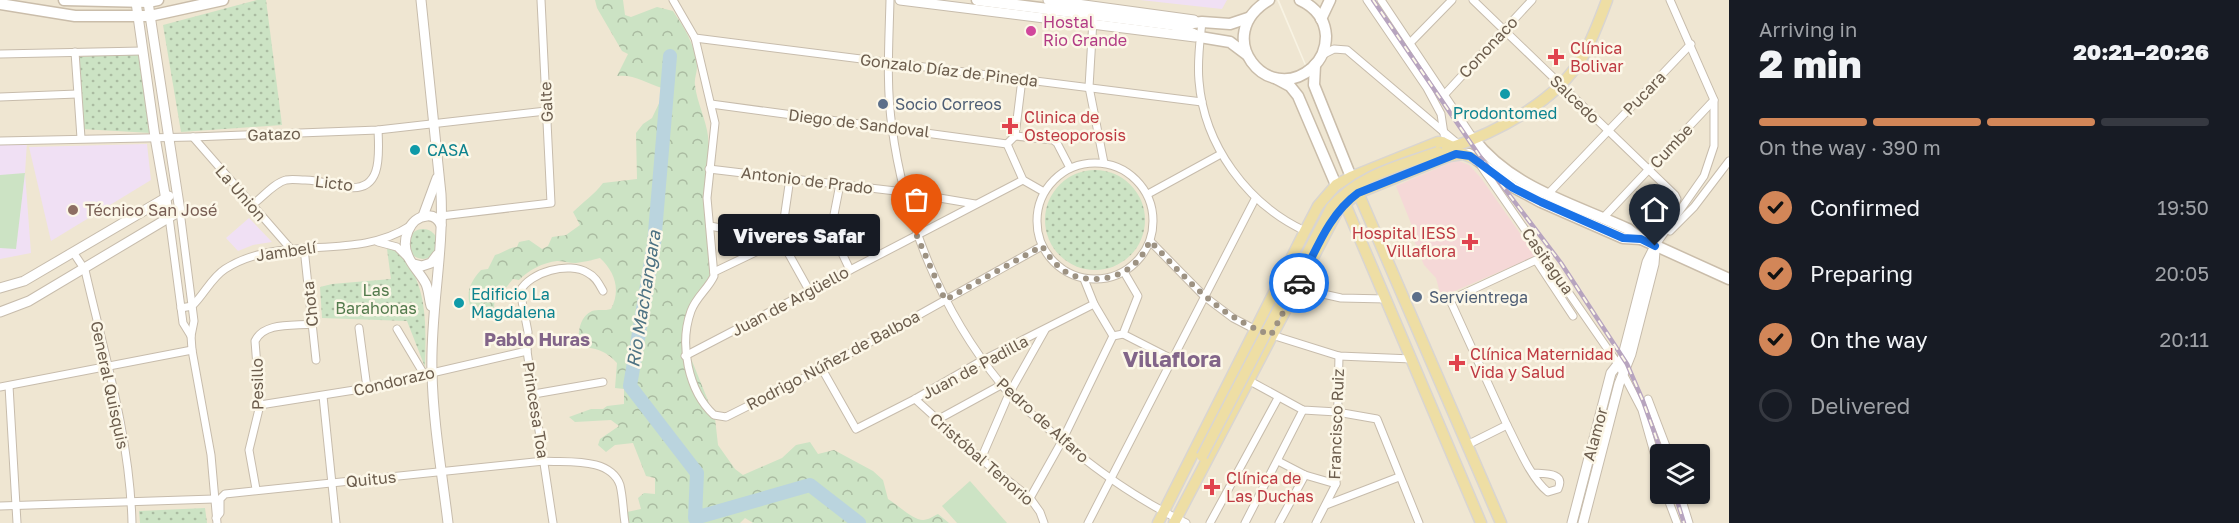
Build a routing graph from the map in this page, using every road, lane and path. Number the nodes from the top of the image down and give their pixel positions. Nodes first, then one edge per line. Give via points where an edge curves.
1 (63, 0) edge
2 (223, 0) edge
3 (421, 0) edge
4 (541, 0) edge
5 (890, 0) edge
6 (900, 0) edge
7 (977, 0) edge
8 (1048, 0) edge
9 (1269, 0) edge
10 (1300, 0) edge
11 (1329, 0) edge
12 (1367, 0) edge
13 (1382, 0) edge
14 (1452, 0) edge
15 (1473, 0) edge
16 (1532, 0) edge
17 (1607, 0) edge
18 (1670, 0) edge
19 (101, 1) edge
20 (153, 1) edge
21 (674, 1) edge
22 (136, 2) junction
23 (1258, 3) edge
24 (0, 4) edge
25 (1094, 11) edge
26 (103, 16) junction
27 (138, 16) junction
28 (150, 16) junction
29 (1248, 18) junction
30 (1321, 19) junction
31 (1202, 22) junction
32 (1175, 26) junction
33 (1503, 30) junction
34 (1200, 37) junction
35 (695, 38) junction
36 (1410, 43) junction
37 (1691, 44) junction
38 (142, 51) junction
39 (75, 52) junction
40 (0, 54) edge
41 (1246, 54) junction
42 (1322, 54) junction
43 (888, 62) junction
44 (1315, 65) junction
45 (1022, 79) junction
46 (1277, 79) junction
47 (1560, 85) junction
48 (1089, 87) junction
49 (77, 94) junction
50 (1445, 94) junction
51 (0, 97) edge
52 (1714, 100) junction
53 (1202, 102) junction
54 (711, 104) junction
55 (546, 111) junction
56 (434, 124) junction
57 (892, 127) junction
58 (378, 130) junction
59 (1608, 131) junction
60 (1444, 134) junction
61 (1015, 136) junction
62 (155, 137) junction
63 (170, 137) junction
64 (193, 137) junction
65 (81, 138) junction
66 (1473, 138) junction
67 (0, 141) edge
68 (1007, 144) junction
69 (1453, 149) junction
70 (1221, 154) junction
71 (1476, 159) junction
72 (1729, 161) edge
73 (1104, 163) junction
74 (1070, 168) junction
75 (709, 169) junction
76 (1648, 170) junction
77 (438, 176) junction
78 (1351, 177) junction
79 (790, 178) junction
80 (1023, 180) junction
81 (840, 184) junction
82 (1336, 185) junction
83 (177, 192) junction
84 (904, 192) junction
85 (1044, 192) junction
86 (1358, 193) junction
87 (1148, 194) junction
88 (1548, 194) junction
89 (166, 198) junction
90 (1255, 199) junction
91 (1677, 199) joint
92 (1345, 202) junction
93 (975, 204) junction
94 (252, 205) junction
95 (180, 211) junction
96 (423, 216) junction
97 (169, 217) junction
98 (1603, 218) junction
99 (441, 221) junction
100 (410, 226) junction
101 (710, 226) junction
102 (1305, 231) junction
103 (917, 236) junction
104 (1641, 239) junction
105 (781, 240) junction
106 (1150, 241) junction
107 (376, 242) junction
108 (1042, 246) junction
109 (1655, 246) junction
110 (290, 248) junction
111 (304, 248) junction
112 (73, 252) junction
113 (438, 252) junction
114 (411, 261) junction
115 (85, 270) junction
116 (850, 270) junction
117 (714, 272) junction
118 (1124, 272) junction
119 (1084, 279) junction
120 (1729, 279) edge
121 (0, 288) edge
122 (1296, 288) junction
123 (603, 291) dead end
124 (810, 292) junction
125 (1205, 297) junction
126 (1386, 299) junction
127 (945, 300) junction
128 (1094, 304) junction
129 (192, 306) junction
130 (181, 308) junction
131 (0, 312) edge
132 (433, 315) junction
133 (1573, 316) dead end
134 (312, 324) junction
135 (360, 328) dead end
136 (397, 329) dead end
137 (1046, 329) junction
138 (1256, 330) junction
139 (1123, 333) junction
140 (1271, 335) junction
141 (191, 336) junction
142 (1113, 336) junction
143 (192, 350) junction
144 (526, 351) junction
145 (685, 356) junction
146 (1339, 356) junction
147 (1172, 359) junction
148 (1412, 359) junction
149 (316, 360) dead end
150 (983, 360) junction
151 (107, 365) junction
152 (1620, 368) junction
153 (822, 369) junction
154 (428, 374) junction
155 (1248, 380) junction
156 (603, 382) dead end
157 (1001, 385) junction
158 (9, 386) junction
159 (0, 387) edge
160 (367, 388) junction
161 (534, 394) junction
162 (1009, 394) junction
163 (323, 396) junction
164 (1278, 398) junction
165 (915, 399) junction
166 (1648, 399) dead end
167 (260, 405) junction
168 (1303, 410) junction
169 (1337, 412) junction
170 (937, 420) junction
171 (1507, 425) junction
172 (1062, 441) junction
173 (1652, 444) edge
174 (1665, 444) edge
175 (1467, 445) junction
176 (1201, 458) junction
177 (981, 459) junction
178 (544, 461) junction
179 (1278, 461) junction
180 (442, 471) junction
181 (1533, 473) dead end
182 (1305, 475) junction
183 (1399, 477) junction
184 (1112, 480) junction
185 (331, 483) junction
186 (1336, 484) junction
187 (256, 489) junction
188 (1172, 497) junction
189 (1030, 498) junction
190 (214, 499) junction
191 (1185, 501) junction
192 (131, 502) junction
193 (1670, 504) edge
194 (1683, 504) edge
195 (1326, 505) junction
196 (0, 506) edge
197 (16, 506) junction
198 (1164, 512) junction
199 (217, 520) edge
200 (1179, 522) edge
201 (17, 523) edge
202 (132, 523) edge
203 (336, 523) edge
204 (448, 523) edge
205 (553, 523) edge
206 (625, 523) edge
207 (1044, 523) edge
208 (1088, 523) edge
209 (1158, 523) edge
210 (1210, 523) edge
211 (1245, 523) edge
212 (1279, 523) edge
213 (1316, 523) edge
214 (1419, 523) edge
215 (1481, 523) edge
216 (1501, 523) edge
217 (1572, 523) edge
218 (1583, 523) edge
219 (1677, 523) edge
220 (1689, 523) edge

1 - 19 main road
2 - 28 main road
3 - 56 street
4 - 55 street, Galte
5 - 43 street, Pedro de Alfaro
6 - 25 street
7 - 25 main road
8 - 25 street
9 - 23 main road
10 - 30 main road
11 - 30 main road
12 - 60 street via 1427,88 1441,114
13 - 36 street
14 - 36 street
15 - 33 street, Salcedo
16 - 33 street, Cononaco
17 - 47 main road via 1583,57
18 - 37 street
19 - 22 main road
19 - 26 main road
20 - 22 main road
20 - 28 street
21 - 35 street
22 - 27 street
23 - 29 main road
24 - 26 main road via 75,16
25 - 31 street
25 - 32 main road
25 - 34 street
25 - 48 street
26 - 27 main road
27 - 28 main road
27 - 38 street
28 - 63 street
29 - 31 main road via 1230,24
29 - 41 main road via 1243,36
30 - 42 main road via 1326,40
31 - 32 main road
31 - 34 street
32 - 34 main road
33 - 47 street, Salcedo
33 - 50 street, Cononaco
34 - 41 main road via 1230,42
34 - 53 street
35 - 43 street, Gonzalo Díaz de Pineda
35 - 54 street
36 - 50 street
37 - 52 street
37 - 59 street, Pucara
38 - 39 street
38 - 62 street
39 - 40 street
39 - 49 street
41 - 46 main road via 1258,70
42 - 44 main road
42 - 60 street via 1334,49 1347,50
43 - 45 street, Gonzalo Díaz de Pineda
43 - 57 street, Pedro de Alfaro
44 - 46 main road via 1294,78
44 - 78 main road via 1314,85
45 - 48 street, Gonzalo Díaz de Pineda
45 - 61 street
46 - 82 main road via 1298,96
47 - 59 street, Salcedo
47 - 66 main road via 1534,107
48 - 53 street, Gonzalo Díaz de Pineda
48 - 73 street
49 - 51 street
49 - 65 street
50 - 66 street
52 - 76 street, Cumbe
52 - 109 street via 1714,146 1704,176
53 - 70 street
54 - 57 street, Diego de Sandoval
54 - 75 street via 715,123
55 - 56 street, Gatazo
55 - 99 street, Galte via 551,203
56 - 58 street, Gatazo
56 - 77 street
57 - 68 street, Diego de Sandoval
57 - 84 street, Pedro de Alfaro
58 - 64 street, Gatazo
58 - 94 street, Licto via 377,171 363,186 290,180
59 - 76 street, Salcedo
59 - 88 street, Pucara
60 - 69 street
61 - 68 street
61 - 74 street via 1053,140
62 - 63 street, Gatazo
62 - 65 street, Gatazo
62 - 89 street
63 - 64 street, Gatazo
63 - 83 street
64 - 94 street, La Union
65 - 67 street, Gatazo
66 - 69 main road
66 - 88 main road via 1518,180
68 - 80 street
69 - 71 main road
69 - 78 main road via 1438,142
69 - 86 main road
69 - 176 main road, bridge via 1366,178 1347,190 1331,208
70 - 87 street
70 - 90 street
71 - 104 main road via 1513,188 1541,202 1623,238
71 - 152 street, Casitagua
72 - 109 street via 1694,207
73 - 74 street
73 - 87 street via 1122,168
74 - 85 street
75 - 79 street, Antonio de Prado
75 - 101 street
76 - 91 street, Salcedo
76 - 98 street, Cumbe
77 - 96 street
77 - 99 street
78 - 82 main road
78 - 86 main road
79 - 81 street, Antonio de Prado
79 - 105 street
80 - 85 street
80 - 93 street, Juan de Argüello
81 - 84 street, Antonio de Prado
81 - 116 street via 831,230
82 - 92 main road
82 - 102 main road via 1318,206
83 - 89 street
83 - 95 street
84 - 93 street, Antonio de Prado
84 - 103 street, Pedro de Alfaro
85 - 108 street via 1037,228
86 - 92 main road
86 - 175 main road
87 - 106 street via 1153,218
88 - 98 main road
89 - 97 street
89 - 112 street
90 - 102 street
90 - 125 street
91 - 109 street, Alamor via 1656,222
92 - 122 main road
92 - 126 main road
93 - 103 street, Juan de Argüello
94 - 110 street, La Union
95 - 97 street
95 - 129 street
96 - 99 street
96 - 100 street
97 - 115 street
97 - 130 street
98 - 104 main road
99 - 113 street
100 - 107 street, Jambelí
100 - 114 street via 406,241
101 - 105 street
101 - 117 street
102 - 138 main road
103 - 116 street, Juan de Argüello
103 - 127 street, Pedro de Alfaro
104 - 109 main road
105 - 117 street
105 - 124 street
106 - 118 street via 1140,259
106 - 125 street
107 - 111 street, Jambelí
107 - 114 street, Jambelí via 397,247
108 - 119 street via 1052,261
108 - 127 street, Rodrigo Núñez de Balboa
109 - 120 main road
109 - 152 street, Alamor via 1647,262
110 - 111 street, Jambelí
110 - 129 street, Jambelí via 249,256 224,270
111 - 134 street, Chota
112 - 115 street, General Quisquis
112 - 121 street via 24,281
113 - 114 street via 431,263 422,266
113 - 132 street
114 - 132 street via 426,284
115 - 131 street
115 - 151 street, General Quisquis
116 - 124 street, Juan de Argüello
117 - 145 street via 690,312
118 - 119 street via 1105,279
118 - 139 street via 1138,297
119 - 128 street
122 - 126 street via 1341,298
122 - 140 main road
123 - 144 street, Princesa Toa via 597,280 575,268 546,272 528,280 520,291 528,332
124 - 145 street, Juan de Argüello
125 - 138 street
125 - 147 street
126 - 148 main road
127 - 150 street, Pedro de Alfaro
127 - 153 street, Rodrigo Núñez de Balboa
128 - 137 street, Juan de Padilla
128 - 142 street
129 - 130 street
129 - 141 street
130 - 141 street via 183,323
132 - 154 street
133 - 171 street via 1536,260 1450,300
134 - 149 street, Chota
134 - 167 street, Pesillo via 259,333 255,341
135 - 160 street
136 - 154 street
137 - 150 street, Juan de Padilla
137 - 162 street
138 - 140 street
138 - 188 main road
139 - 142 street
139 - 147 street
140 - 146 street
140 - 155 main road
141 - 143 street
142 - 172 street
143 - 151 street
143 - 190 street via 211,454
144 - 154 street, Condorazo
144 - 161 street, Princesa Toa
145 - 153 street, Rodrigo Núñez de Balboa via 694,385 717,417 726,417
146 - 148 street
146 - 169 street, Francisco Ruiz
147 - 184 street
148 - 215 main road
150 - 157 street, Pedro de Alfaro
150 - 165 street, Juan de Padilla
151 - 158 street
151 - 192 street, General Quisquis via 122,432
152 - 173 street, Casitagua via 1642,410
152 - 217 street, Alamor via 1611,373
152 - 218 street, Alamor
153 - 165 street, Juan de Padilla via 856,429
154 - 160 street, Condorazo
154 - 180 street
155 - 164 street
155 - 191 main road
156 - 161 street
157 - 162 street, Pedro de Alfaro
157 - 170 street
158 - 159 street
158 - 197 street
160 - 163 street, Condorazo
161 - 178 street, Princesa Toa
162 - 172 street, Pedro de Alfaro
162 - 177 street
163 - 167 street, Condorazo
163 - 185 street
164 - 168 street
164 - 210 street
165 - 170 street, Cristóbal Tenorio
166 - 174 street
167 - 187 street, Pesillo via 249,450
168 - 169 street
168 - 179 street
169 - 183 street via 1377,420
169 - 186 street, Francisco Ruiz
170 - 177 street, Cristóbal Tenorio
171 - 175 street
171 - 181 street
172 - 184 street, Pedro de Alfaro
172 - 189 street
175 - 216 main road
176 - 188 main road
176 - 191 main road
177 - 189 street, Cristóbal Tenorio
178 - 180 street, Quitus
178 - 205 street, Princesa Toa
178 - 206 street, Quitus via 597,464 611,471 620,484
179 - 182 street
179 - 211 street
180 - 185 street, Quitus
180 - 204 street
182 - 186 street
182 - 212 street
183 - 195 street
183 - 214 street
184 - 198 street, Pedro de Alfaro
184 - 208 street
185 - 187 street, Quitus
185 - 203 street
186 - 195 street, Francisco Ruiz
187 - 199 street, Quitus via 222,495
188 - 198 main road
189 - 207 street, Cristóbal Tenorio
190 - 192 street
190 - 199 street
191 - 200 main road
192 - 197 street
192 - 202 street, General Quisquis
193 - 219 street
194 - 220 street
195 - 213 street, Francisco Ruiz
196 - 197 street
197 - 201 street
198 - 200 street, Pedro de Alfaro
198 - 209 main road

